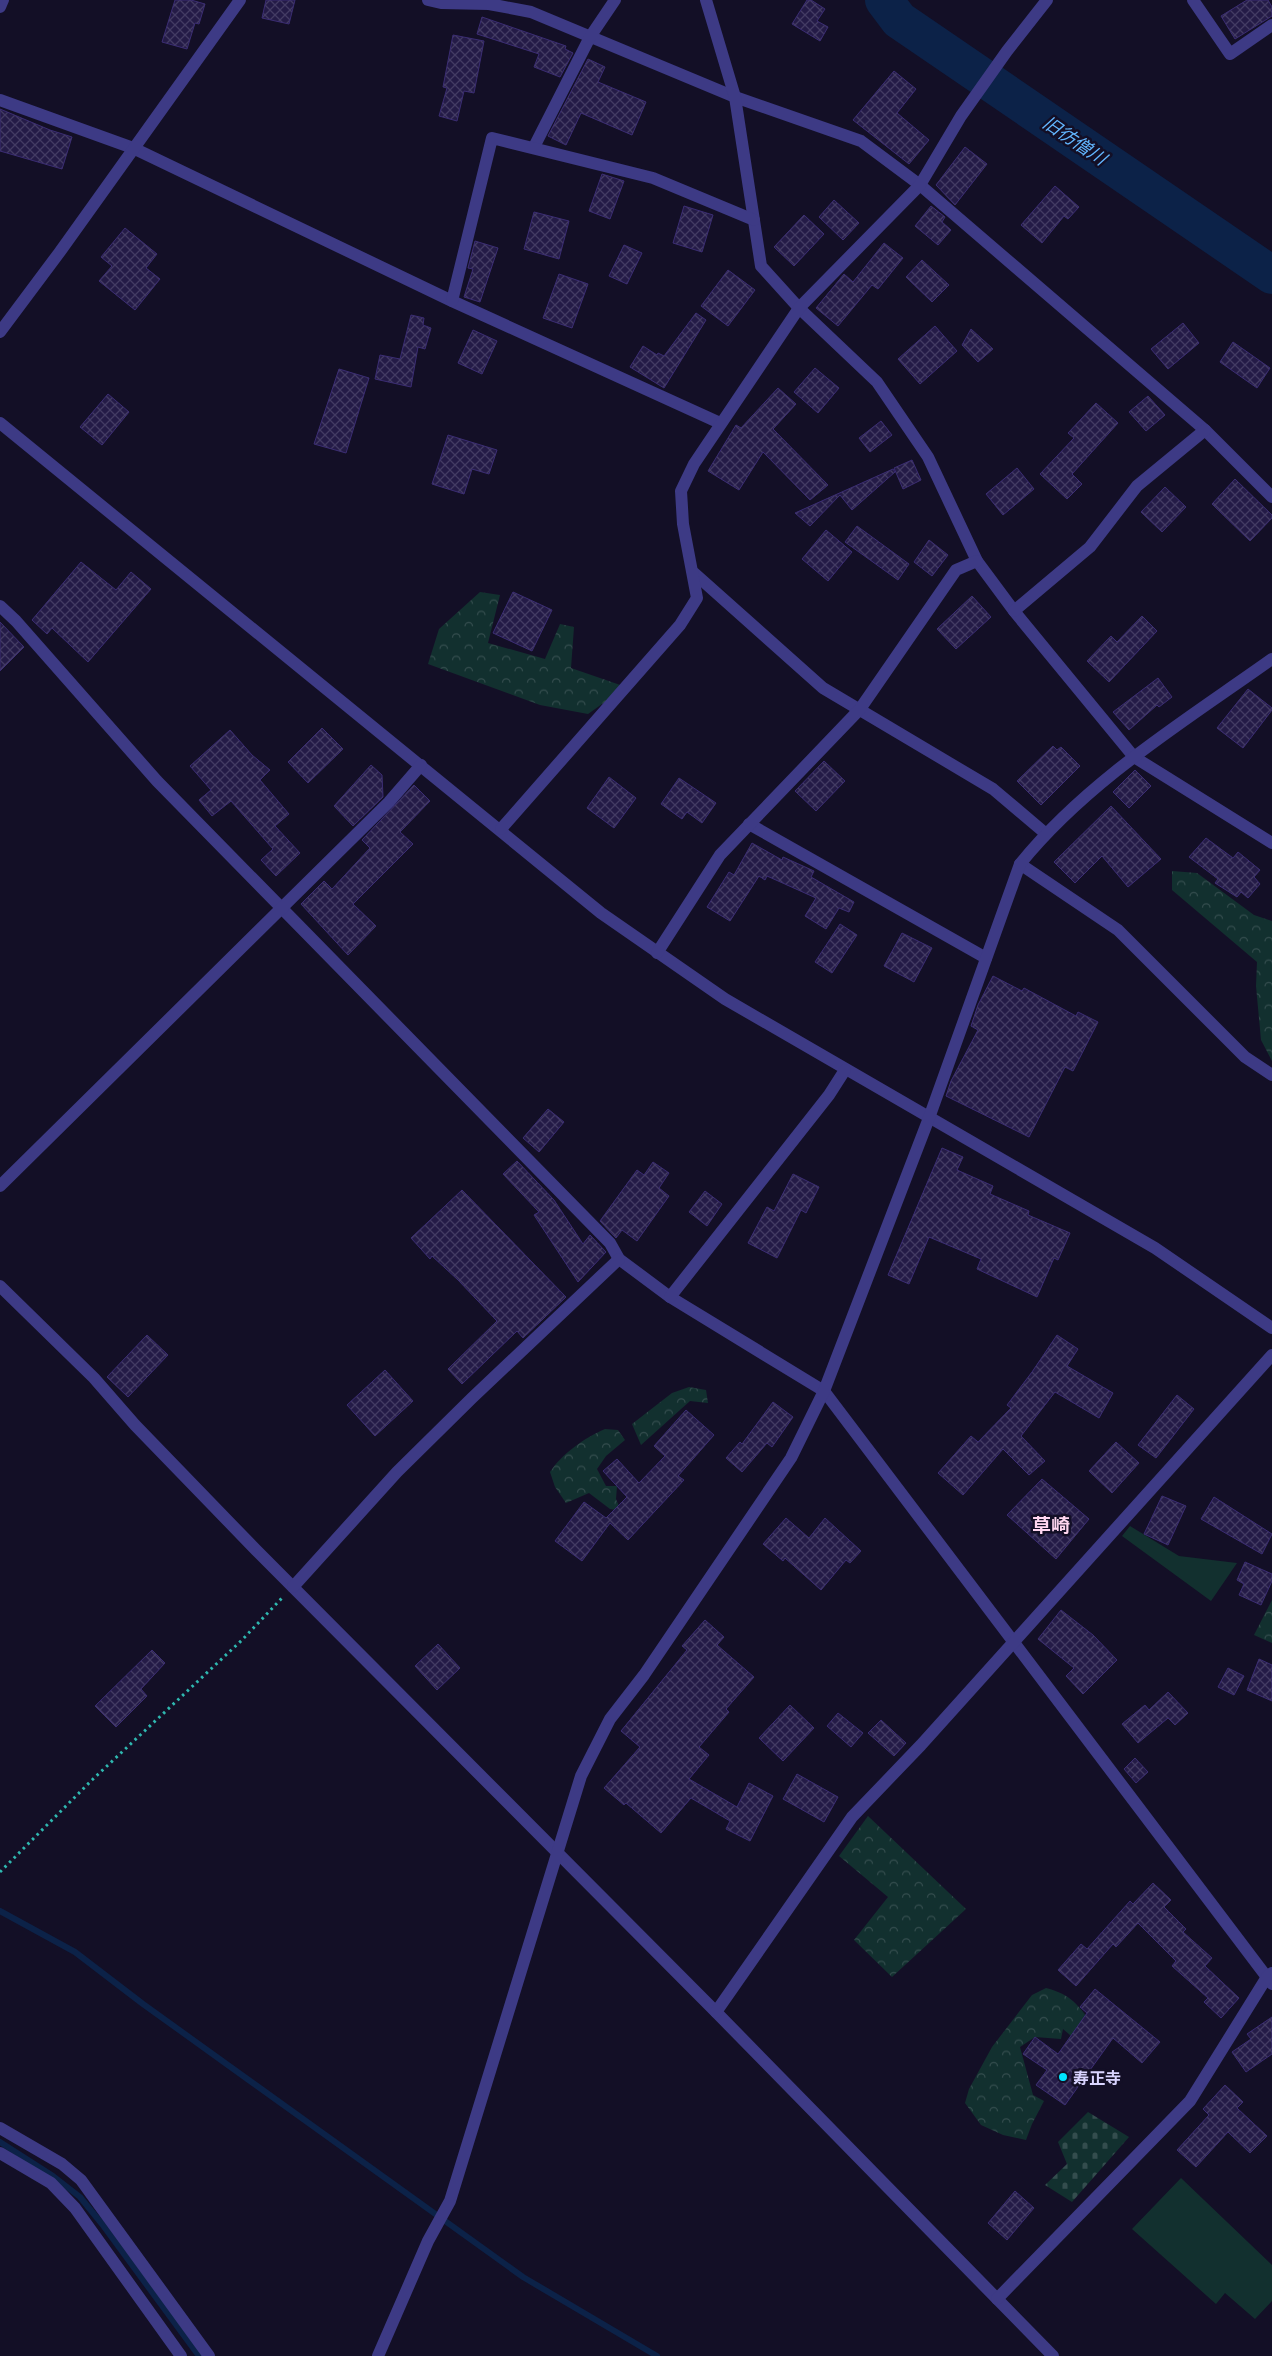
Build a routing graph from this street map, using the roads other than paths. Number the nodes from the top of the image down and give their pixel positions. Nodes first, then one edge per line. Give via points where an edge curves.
1 (3, 0) edge
2 (240, 0) edge
3 (428, 0) edge
4 (615, 0) edge
5 (706, 0) edge
6 (1047, 0) edge
7 (1193, 0) edge
8 (491, 2) edge
9 (0, 8) edge
10 (1272, 25) edge
11 (590, 37) junction
12 (735, 97) junction
13 (0, 100) edge
14 (534, 147) junction
15 (133, 148) junction
16 (920, 185) junction
17 (754, 220) junction
18 (452, 301) junction
19 (799, 308) junction
20 (0, 332) edge
21 (0, 423) edge
22 (720, 423) junction
23 (1205, 430) junction
24 (1272, 497) edge
25 (977, 561) junction
26 (694, 573) junction
27 (0, 606) edge
28 (1014, 611) junction
29 (1272, 659) edge
30 (860, 709) junction
31 (1134, 757) junction
32 (422, 765) junction
33 (749, 824) junction
34 (501, 829) junction
35 (1045, 833) junction
36 (1272, 843) edge
37 (1020, 864) junction
38 (281, 910) junction
39 (657, 953) junction
40 (986, 958) junction
41 (846, 1070) junction
42 (1272, 1075) edge
43 (929, 1118) junction
44 (0, 1186) edge
45 (619, 1259) junction
46 (0, 1286) edge
47 (670, 1297) junction
48 (1272, 1328) edge
49 (1272, 1355) edge
50 (824, 1391) junction
51 (293, 1587) junction
52 (1015, 1641) junction
53 (558, 1854) junction
54 (1270, 1978) edge
55 (716, 2012) junction
56 (0, 2128) edge
57 (0, 2153) edge
58 (997, 2299) junction
59 (181, 2356) edge
60 (209, 2356) edge
61 (378, 2356) edge
62 (1053, 2356) edge

1 - 9 street
2 - 15 street
3 - 8 street via 441,3
4 - 11 street
5 - 12 street
6 - 16 street via 961,116
7 - 10 street via 1230,54
8 - 11 street via 531,12
11 - 12 street
11 - 14 street
12 - 16 street via 861,141
12 - 17 street
13 - 15 street
14 - 17 street via 653,178
14 - 18 street via 492,138
15 - 18 street
15 - 20 street
16 - 19 street
16 - 23 street
17 - 19 street via 761,266
18 - 22 street
19 - 22 street
19 - 25 street via 877,382 928,457
21 - 32 street
22 - 26 street via 681,491 683,524
23 - 24 street
23 - 28 street via 1137,486 1090,547
25 - 28 street
25 - 30 street via 956,570
26 - 30 street via 822,688
26 - 34 street via 697,598 680,625
27 - 38 street via 144,768
28 - 31 street
29 - 31 street
30 - 33 street
30 - 35 street via 993,789
31 - 35 street
31 - 36 street
32 - 34 street
32 - 38 street
33 - 39 street via 720,855
33 - 40 street
34 - 39 street via 602,913
35 - 37 street
37 - 40 street
37 - 42 street via 1118,930 1245,1058
38 - 44 street
38 - 45 street via 610,1243
39 - 41 street via 725,999
40 - 43 street
41 - 43 street
41 - 47 street
43 - 48 street via 1155,1248
43 - 50 street
45 - 47 street
45 - 51 street via 397,1472
46 - 51 street via 94,1378 135,1425
47 - 50 street
49 - 52 street
50 - 52 street
50 - 53 street via 791,1458 644,1675 610,1719 581,1776
51 - 53 street
52 - 54 street
52 - 55 street via 852,1817
53 - 55 street
53 - 61 street via 450,2202 428,2241
54 - 58 street via 1190,2101
55 - 58 street
56 - 60 street via 62,2164 81,2180
57 - 59 street via 51,2183 74,2208
58 - 62 street

